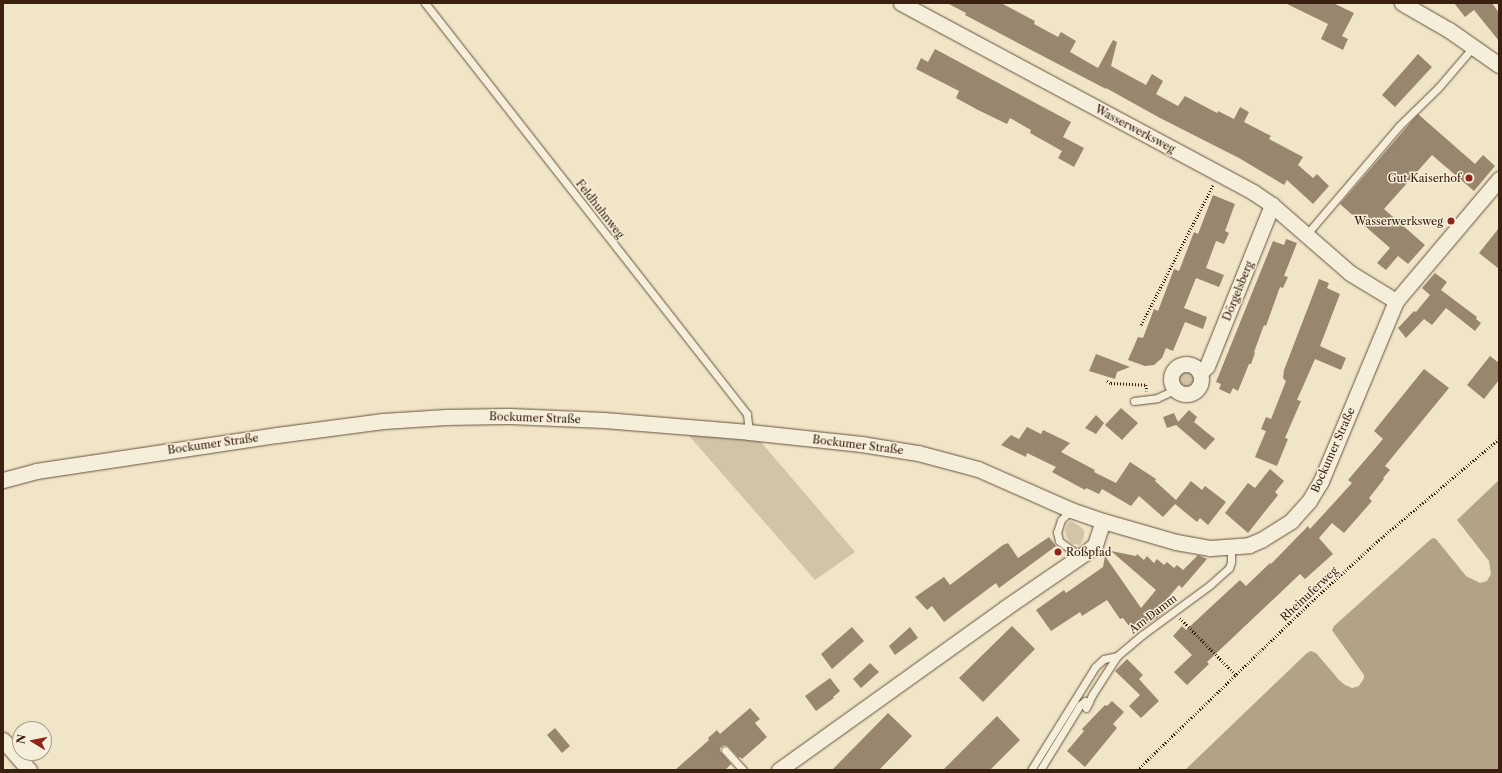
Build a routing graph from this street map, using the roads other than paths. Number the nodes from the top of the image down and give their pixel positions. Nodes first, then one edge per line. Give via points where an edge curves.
1 (424, 3) edge
2 (901, 3) edge
3 (1402, 3) edge
4 (1473, 47) junction
5 (1499, 65) edge
6 (1499, 179) edge
7 (1272, 205) junction
8 (1306, 236) junction
9 (1396, 300) junction
10 (1200, 373) junction
11 (1174, 390) junction
12 (1134, 401) dead end
13 (749, 432) junction
14 (3, 480) edge
15 (1071, 510) junction
16 (1103, 521) junction
17 (1231, 548) junction
18 (1085, 553) junction
19 (1117, 656) junction
20 (3, 740) edge
21 (726, 750) dead end
22 (29, 770) edge
23 (743, 770) edge
24 (779, 770) edge
25 (1031, 770) edge
26 (1040, 770) edge

1 - 13 lane, Feldhuhnweg via 747,414
2 - 7 street, Wasserwerksweg via 1253,192
3 - 4 street
4 - 5 street
4 - 8 lane via 1438,88 1399,126
6 - 9 street, Bockumer Straße
7 - 8 street, Wasserwerksweg
7 - 10 street, Dörgelsberg via 1207,366
8 - 9 street, Wasserwerksweg via 1350,273
9 - 17 street, Bockumer Straße via 1321,481 1309,501 1291,520 1261,540
10 - 11 street, Dörgelsberg via 1200,384 1194,392 1184,394
10 - 11 street via 1187,364 1176,368 1170,379
11 - 12 lane via 1158,398
13 - 14 street, Bockumer Straße via 604,420 510,416 383,421 36,471
13 - 15 street, Bockumer Straße via 918,453 978,469
15 - 16 street, Bockumer Straße
15 - 18 lane via 1061,520 1057,532 1059,541 1074,552
16 - 17 street, Bockumer Straße via 1176,542 1210,548
16 - 18 street via 1095,544
17 - 19 lane, Am Damm via 1232,562 1229,568
18 - 24 street
19 - 25 lane via 1104,659 1095,667
19 - 26 lane, Am Damm via 1087,705 1085,701 1080,705
20 - 22 street
21 - 23 lane

